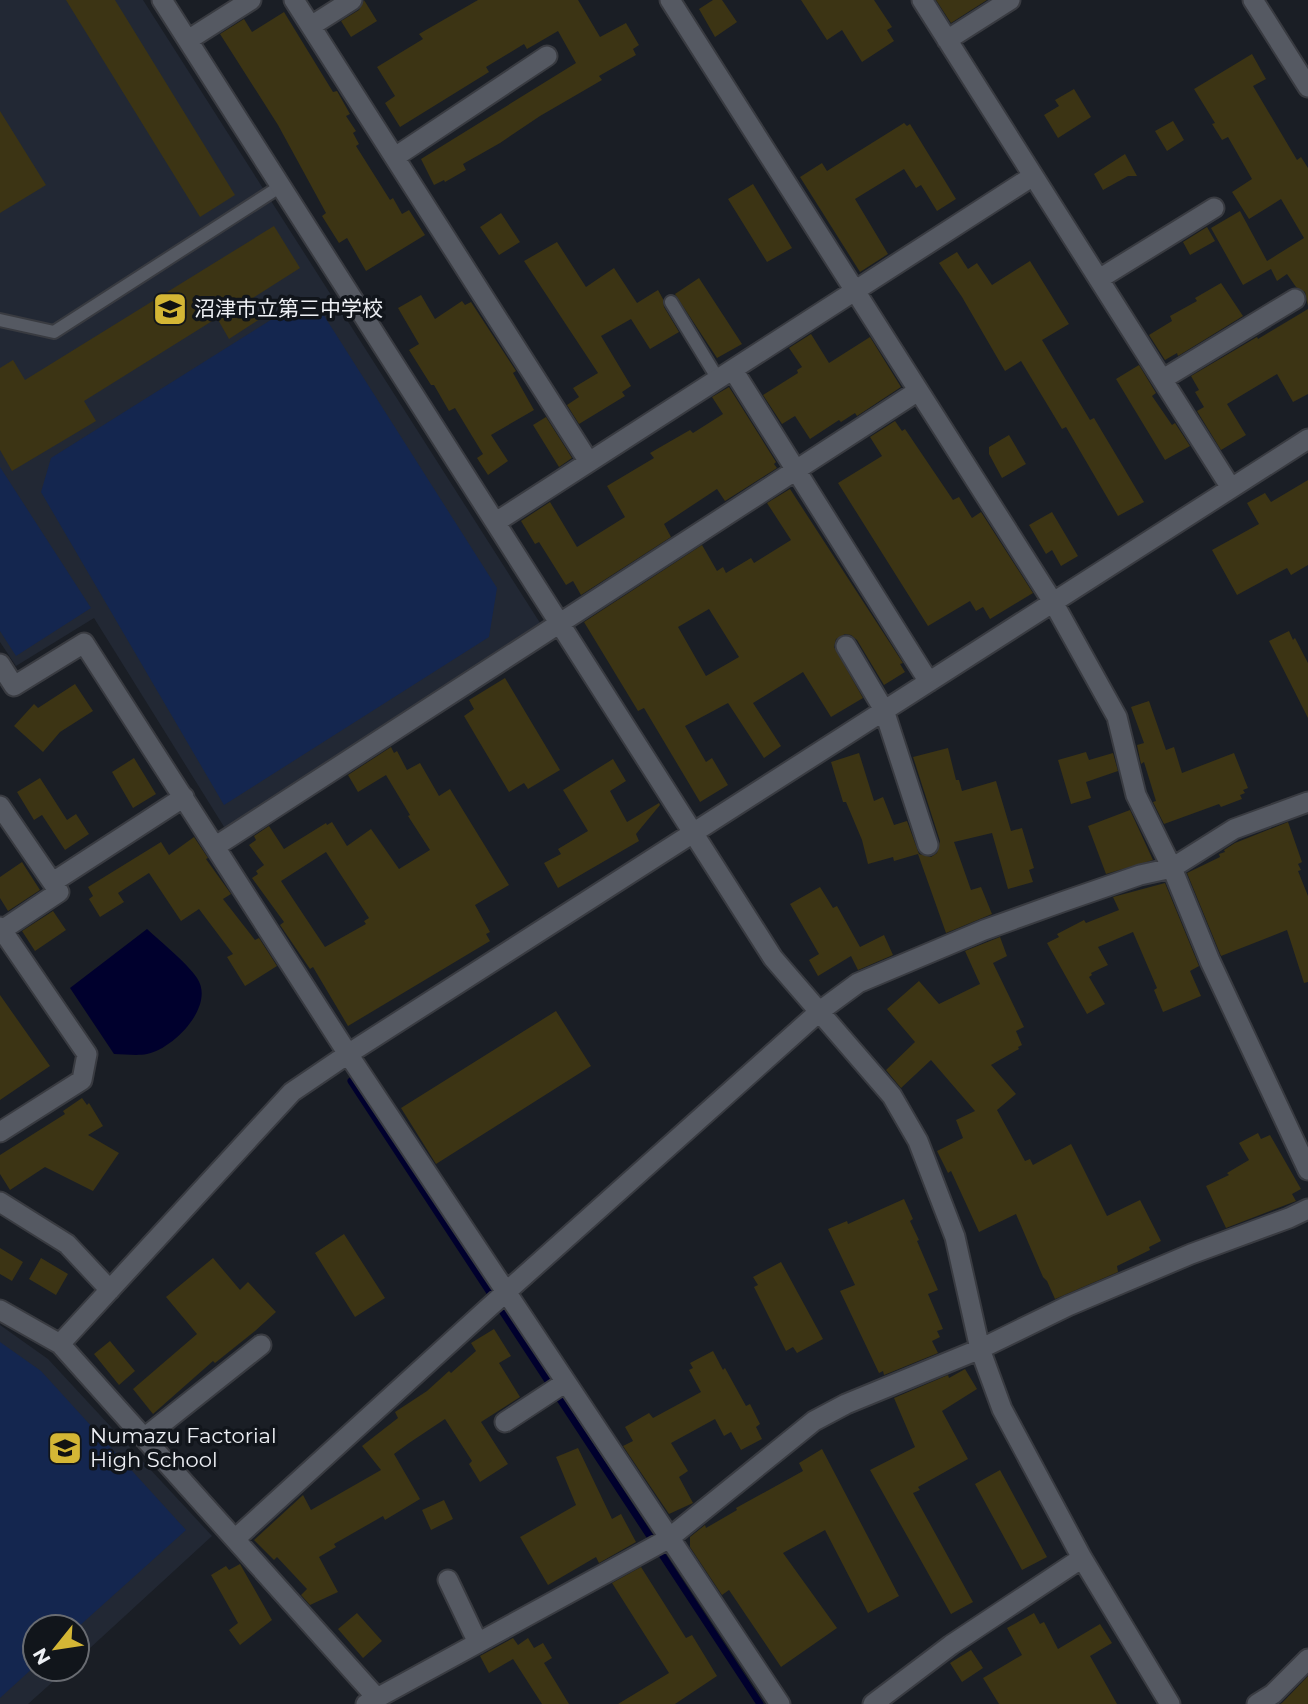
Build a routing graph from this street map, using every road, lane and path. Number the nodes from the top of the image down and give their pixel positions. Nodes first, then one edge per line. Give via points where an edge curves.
1 (162, 0) edge
2 (251, 0) edge
3 (294, 0) edge
4 (352, 0) edge
5 (670, 0) edge
6 (922, 0) edge
7 (1010, 0) edge
8 (1253, 0) edge
9 (312, 26) junction
10 (188, 40) junction
11 (947, 40) junction
12 (547, 56) dead end
13 (1308, 86) edge
14 (395, 158) junction
15 (1033, 176) junction
16 (281, 186) junction
17 (1214, 208) dead end
18 (1099, 279) junction
19 (855, 292) junction
20 (1295, 299) dead end
21 (671, 302) dead end
22 (0, 320) edge
23 (725, 375) junction
24 (1163, 379) junction
25 (918, 391) junction
26 (1308, 439) edge
27 (589, 462) junction
28 (796, 471) junction
29 (1231, 488) junction
30 (496, 522) junction
31 (1053, 603) junction
32 (561, 622) junction
33 (846, 646) dead end
34 (0, 664) edge
35 (929, 682) junction
36 (884, 710) junction
37 (184, 797) junction
38 (1308, 802) edge
39 (0, 806) edge
40 (694, 831) junction
41 (928, 845) dead end
42 (216, 846) junction
43 (1172, 868) junction
44 (53, 882) junction
45 (1, 929) edge
46 (820, 1012) junction
47 (348, 1054) junction
48 (0, 1132) edge
49 (1308, 1170) edge
50 (0, 1202) edge
51 (1308, 1209) edge
52 (110, 1290) junction
53 (507, 1292) junction
54 (0, 1310) edge
55 (60, 1344) junction
56 (261, 1345) dead end
57 (980, 1349) junction
58 (566, 1382) junction
59 (505, 1422) dead end
60 (144, 1438) junction
61 (235, 1539) junction
62 (668, 1539) junction
63 (1082, 1558) junction
64 (448, 1580) dead end
65 (478, 1643) junction
66 (1308, 1659) edge
67 (378, 1700) edge
68 (780, 1704) edge
69 (873, 1704) edge
70 (1170, 1704) edge
71 (1257, 1704) edge

1 - 10 street
2 - 10 street
3 - 9 street
4 - 9 street
5 - 19 street
6 - 11 street
7 - 11 street
8 - 13 street
9 - 14 street
10 - 16 street
11 - 15 street
12 - 14 street
14 - 27 street
15 - 18 street
15 - 19 street
16 - 22 lane via 54,332
16 - 30 street
17 - 18 street
18 - 24 street
19 - 23 street
19 - 25 street
20 - 24 street
21 - 23 lane
23 - 27 street
23 - 28 street
24 - 29 street
25 - 28 street
25 - 31 street
26 - 29 street
27 - 30 street
28 - 32 street
28 - 35 street
29 - 31 street
30 - 32 street
31 - 35 street
31 - 43 street via 1117,717 1136,795
32 - 40 street
32 - 42 street
33 - 36 street
34 - 37 street via 14,685 84,643
35 - 36 street
36 - 40 street
36 - 41 street
37 - 42 street
37 - 44 street
38 - 43 street via 1234,829
39 - 44 street
40 - 46 street via 773,958
40 - 47 street
42 - 47 street
43 - 46 street via 984,930 858,983
43 - 49 street via 1210,961
44 - 45 street via 59,892
45 - 48 street via 86,1054 82,1080
46 - 53 street
46 - 57 street via 892,1096 918,1141 955,1237
47 - 52 street via 292,1092
47 - 53 street
50 - 52 street via 67,1244
51 - 57 street via 1068,1306
52 - 55 street
53 - 58 street
53 - 61 street
54 - 55 street
55 - 60 street
56 - 60 street
57 - 62 street via 814,1421
57 - 63 street via 1002,1409
58 - 59 street
58 - 62 street
60 - 61 street
61 - 67 street
62 - 65 street
62 - 68 street
63 - 69 street via 951,1645
63 - 70 street
64 - 65 street
65 - 67 street
66 - 71 street

